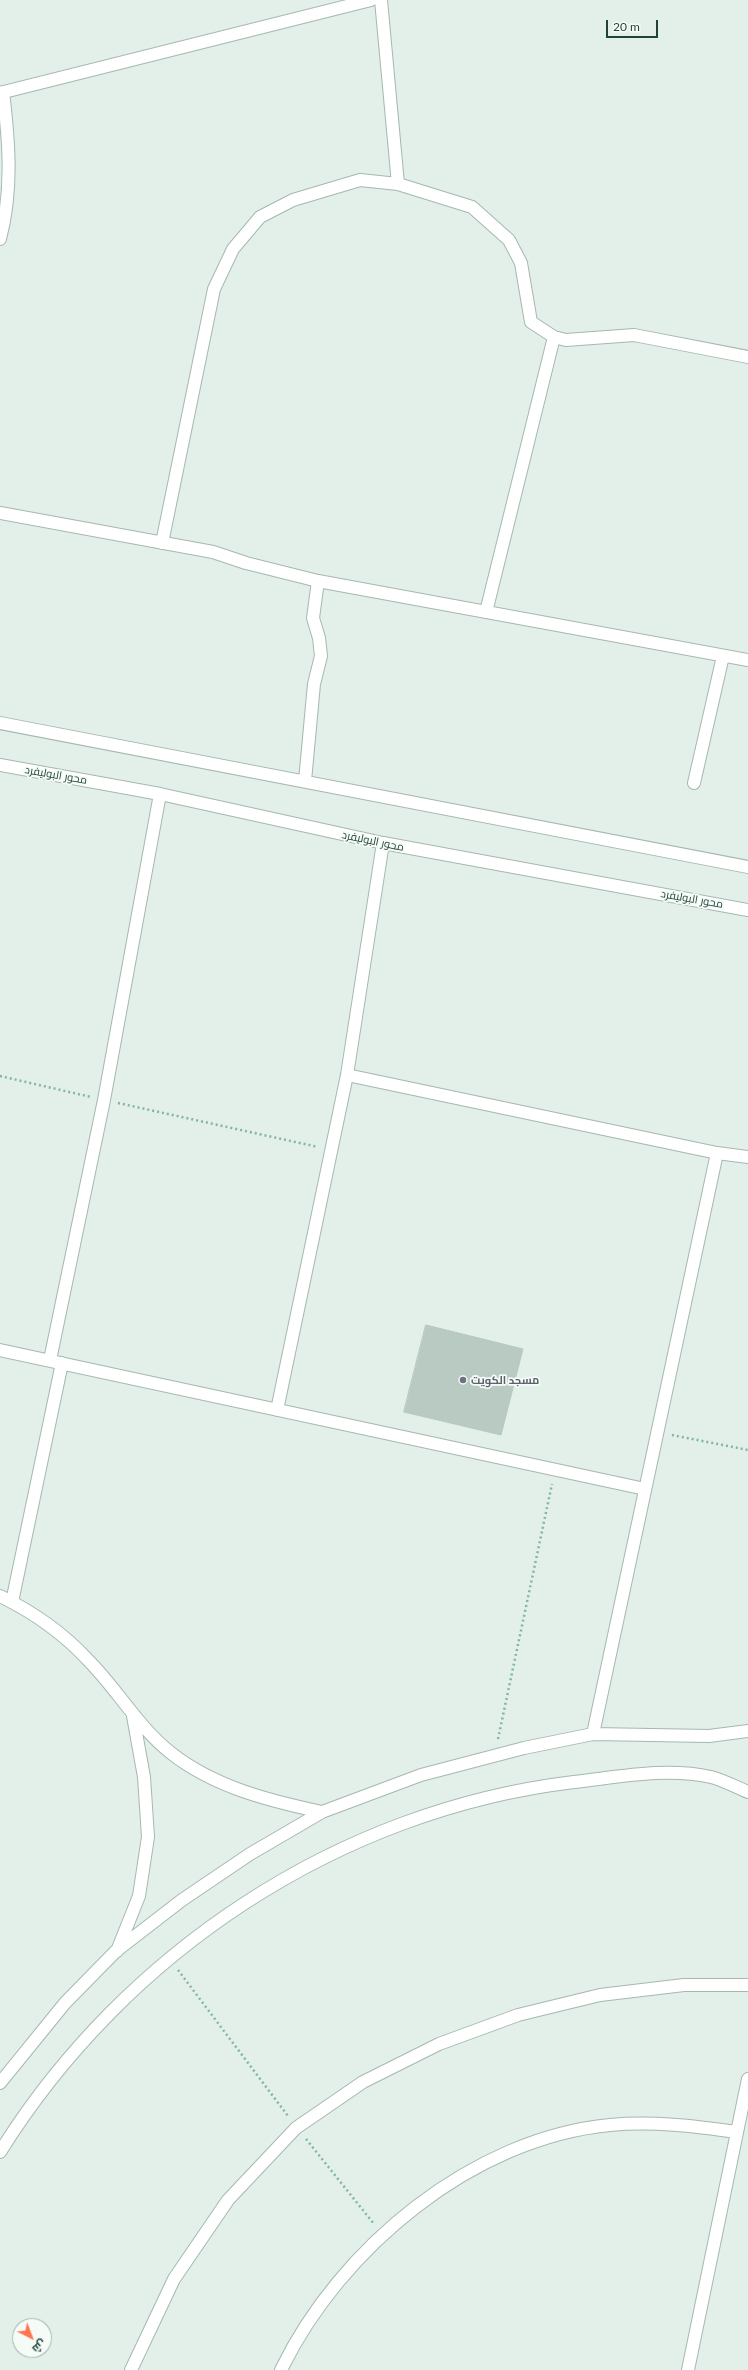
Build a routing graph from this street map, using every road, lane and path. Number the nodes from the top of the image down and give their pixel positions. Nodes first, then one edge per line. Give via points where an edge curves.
1 (371, 0) edge
2 (381, 0) edge
3 (2, 92) edge
4 (398, 184) junction
5 (0, 239) edge
6 (554, 337) junction
7 (748, 357) edge
8 (0, 513) edge
9 (162, 543) junction
10 (318, 581) junction
11 (486, 612) junction
12 (723, 656) junction
13 (748, 660) edge
14 (0, 723) edge
15 (0, 765) edge
16 (305, 782) junction
17 (694, 783) dead end
18 (160, 794) junction
19 (383, 843) junction
20 (748, 866) edge
21 (748, 910) edge
22 (0, 1076) edge
23 (347, 1076) junction
24 (104, 1100) junction
25 (332, 1150) junction
26 (717, 1153) junction
27 (748, 1157) edge
28 (0, 1350) edge
29 (50, 1360) junction
30 (62, 1363) junction
31 (277, 1410) junction
32 (658, 1432) junction
33 (748, 1450) edge
34 (555, 1470) junction
35 (646, 1489) junction
36 (0, 1596) edge
37 (12, 1602) junction
38 (134, 1716) junction
39 (748, 1731) edge
40 (593, 1734) junction
41 (494, 1756) junction
42 (748, 1792) edge
43 (322, 1812) junction
44 (116, 1951) junction
45 (169, 1959) junction
46 (748, 1985) edge
47 (748, 2079) edge
48 (0, 2083) edge
49 (296, 2128) junction
50 (737, 2132) junction
51 (0, 2152) edge
52 (384, 2235) junction
53 (131, 2370) edge
54 (281, 2370) edge
55 (688, 2370) edge

1 - 3 street
2 - 4 street
3 - 5 street via 10,141 8,187
4 - 6 street via 472,207 491,222 509,240 521,263 532,322
4 - 9 street via 360,180 293,200 260,217 233,249 214,289
6 - 7 street via 578,340 634,335
6 - 11 street
8 - 9 street
9 - 10 street via 213,552
10 - 11 street
10 - 16 street via 313,618 319,638 320,656 314,684
11 - 12 street
12 - 13 street
12 - 17 street
14 - 16 street
15 - 18 street, محور البوليفرد
16 - 20 street
18 - 19 street, محور البوليفرد
18 - 24 street
19 - 21 street, محور البوليفرد
19 - 23 street
22 - 24 path
23 - 25 street
23 - 26 street
24 - 25 path
24 - 29 street
25 - 31 street
26 - 27 street
26 - 32 street
28 - 29 street
29 - 30 street
30 - 31 street
30 - 37 street
31 - 34 street
32 - 33 path
32 - 35 street
34 - 35 street
34 - 41 path
35 - 40 street
36 - 37 street
37 - 38 street via 57,1631 89,1660
38 - 43 street via 171,1753 218,1781 269,1801
38 - 44 street via 144,1776 148,1836 139,1896
39 - 40 street via 709,1736
40 - 41 street
41 - 43 street via 421,1775
42 - 45 street via 712,1777 672,1771 529,1788 430,1813 336,1851 254,1896
43 - 44 street via 250,1854 182,1900
44 - 48 street via 65,2003
45 - 49 path
45 - 51 street via 132,1990 91,2031 26,2110
46 - 49 street via 684,1985 600,1995 518,2015 439,2044 363,2082
47 - 50 street
49 - 52 path
49 - 53 street via 228,2200 174,2279
50 - 52 street via 665,2123 609,2125 547,2138 487,2161 444,2186
50 - 55 street
52 - 54 street via 334,2286 293,2345

